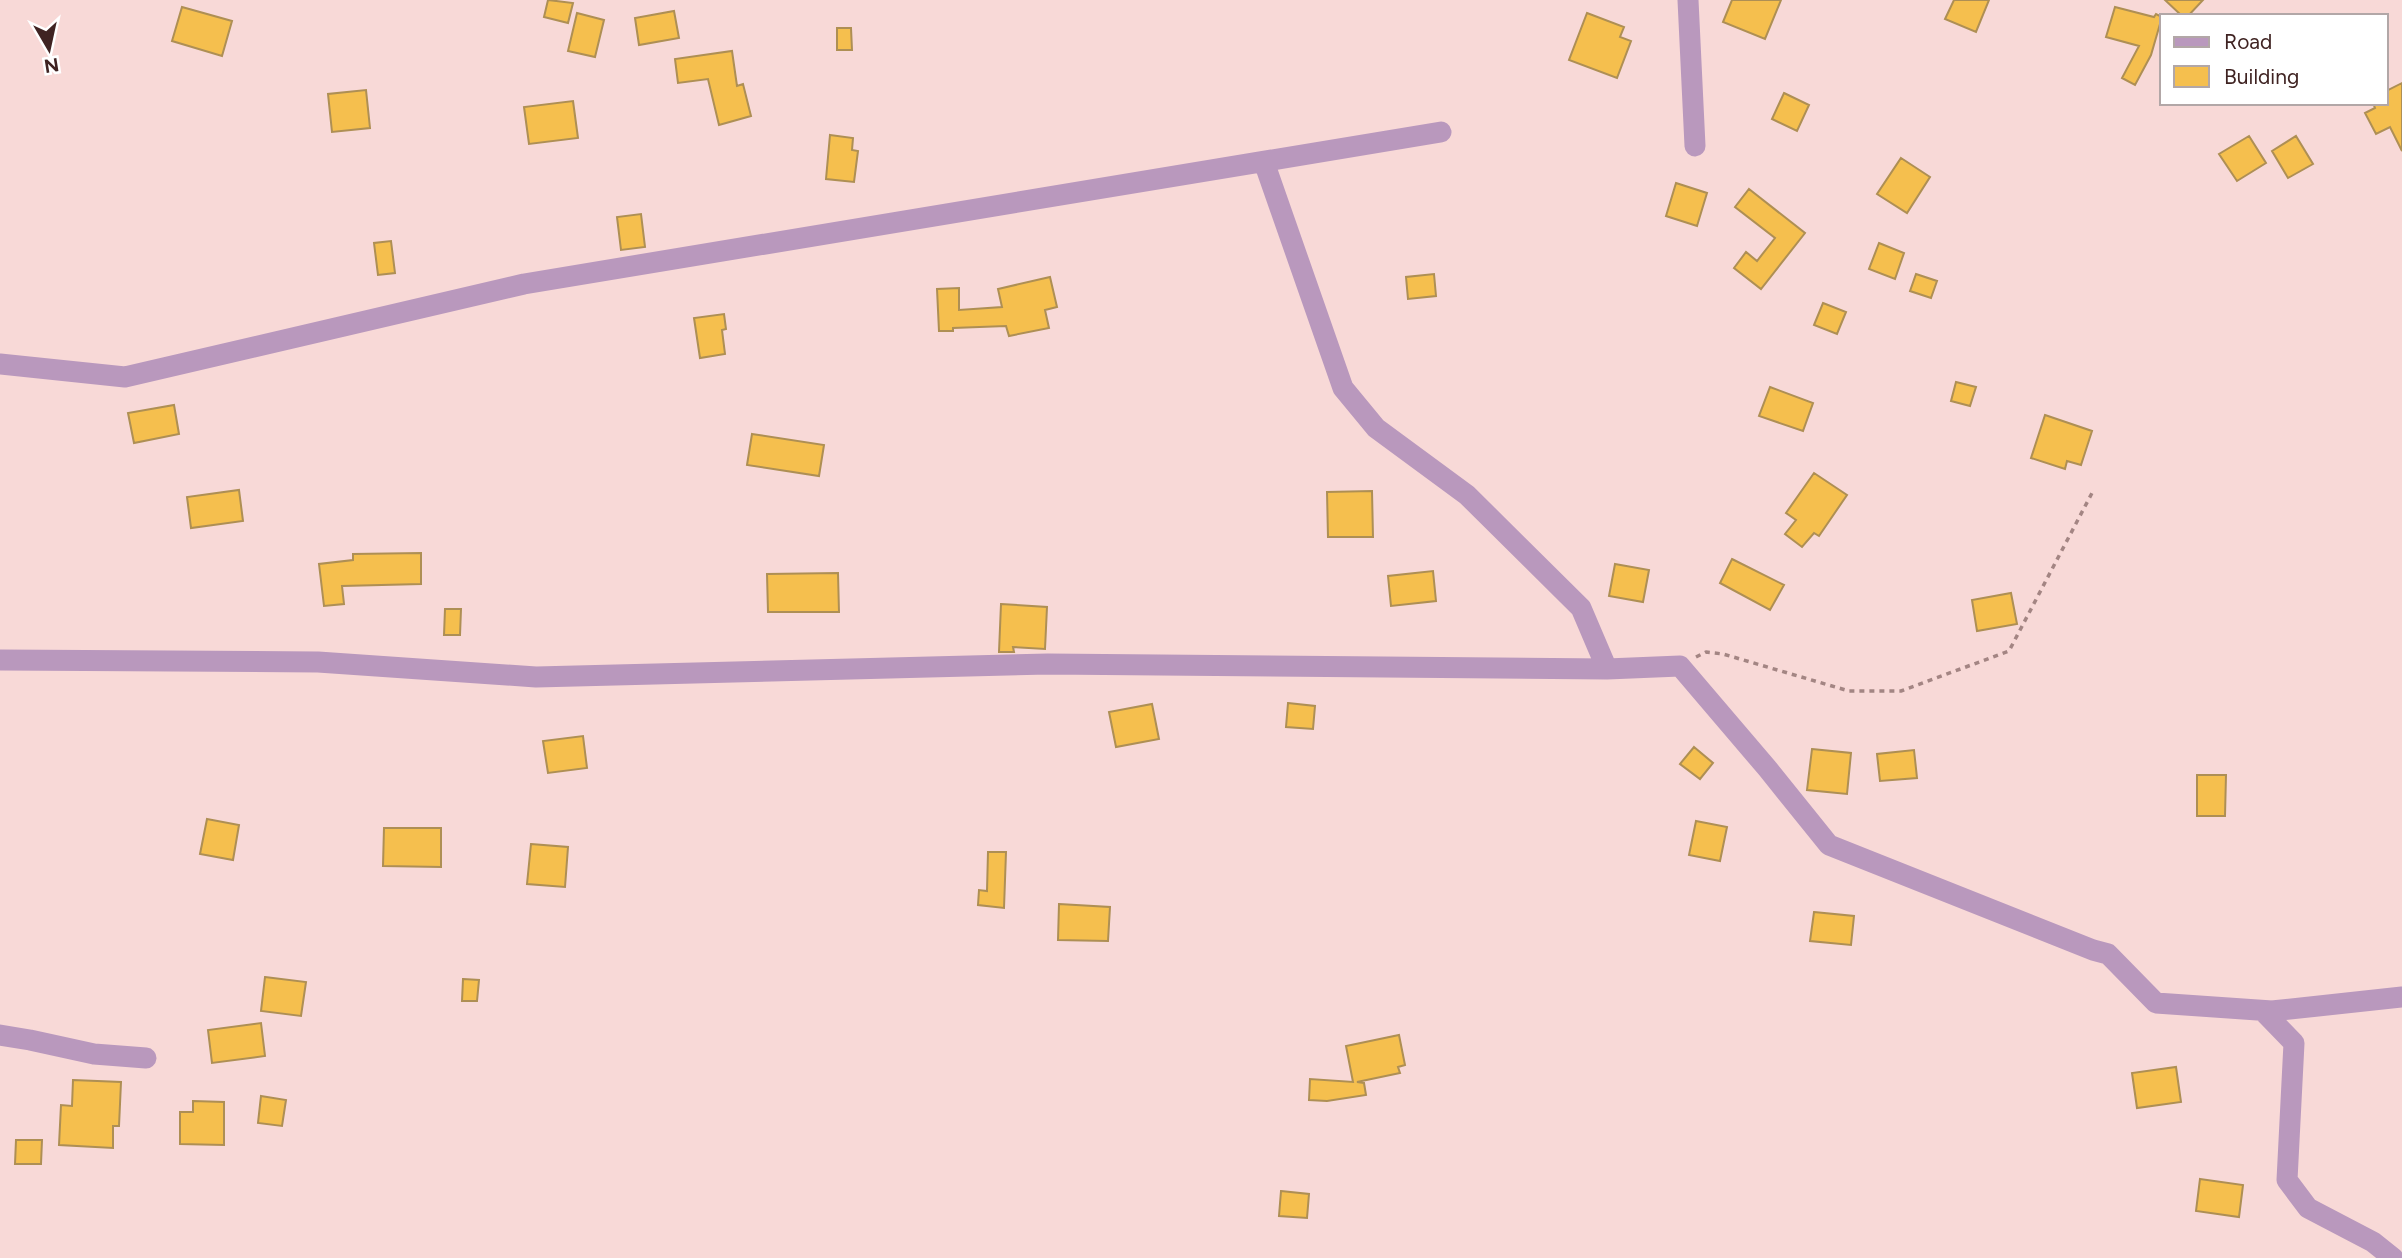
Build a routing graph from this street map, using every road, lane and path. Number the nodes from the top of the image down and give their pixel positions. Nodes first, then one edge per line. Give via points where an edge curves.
1 (1688, 0) edge
2 (1441, 132) dead end
3 (1695, 146) dead end
4 (1264, 162) junction
5 (0, 364) edge
6 (2092, 493) dead end
7 (0, 660) edge
8 (1680, 666) junction
9 (1607, 668) junction
10 (2402, 997) edge
11 (2263, 1011) junction
12 (0, 1035) edge
13 (146, 1058) dead end
14 (2393, 1258) edge

1 - 3 street
2 - 4 street
4 - 5 street via 524,284 125,377
4 - 9 street via 1343,388 1376,428 1466,495 1581,608
6 - 8 path via 2009,651 1901,691 1849,691 1706,652
7 - 9 street via 318,662 536,677 1048,664
8 - 9 street
8 - 11 street via 1829,845 2108,954 2156,1003
10 - 11 street
11 - 14 street via 2294,1043 2287,1180 2308,1208 2373,1242
12 - 13 street via 94,1054

